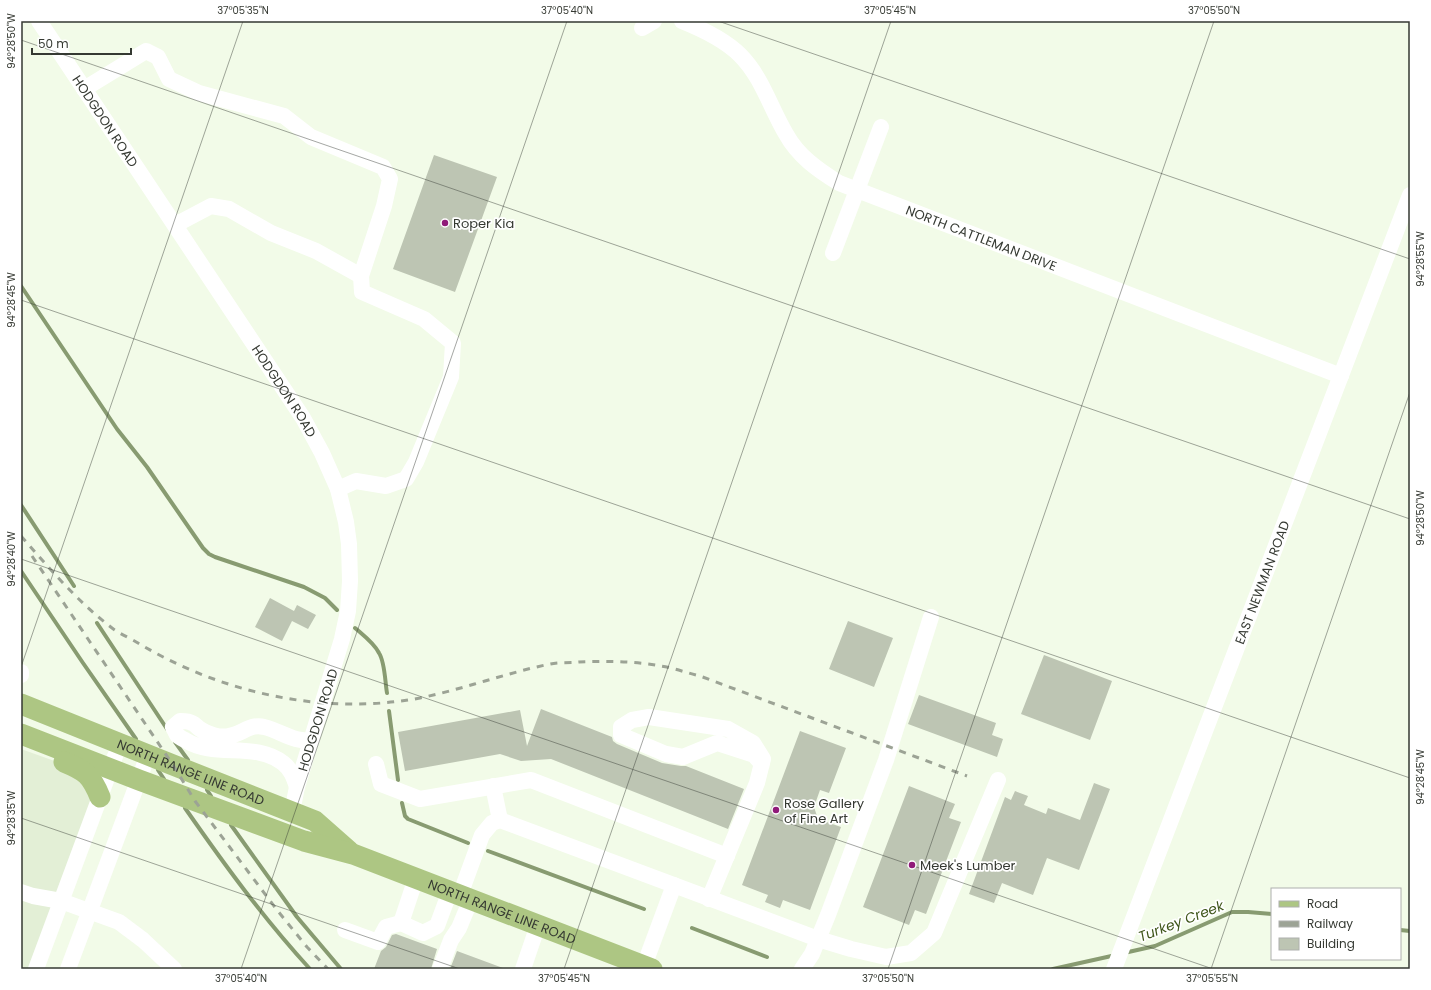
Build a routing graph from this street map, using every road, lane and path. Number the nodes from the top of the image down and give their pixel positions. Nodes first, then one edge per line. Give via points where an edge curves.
1 (39, 21) edge
2 (682, 21) edge
3 (84, 89) junction
4 (881, 127) dead end
5 (857, 190) junction
6 (1410, 196) edge
7 (175, 225) junction
8 (1405, 226) edge
9 (833, 253) dead end
10 (361, 276) junction
11 (1341, 376) junction
12 (338, 489) junction
13 (931, 617) dead end
14 (21, 672) edge
15 (21, 675) edge
16 (21, 704) edge
17 (21, 734) edge
18 (312, 740) junction
19 (120, 743) junction
20 (21, 745) edge
21 (148, 755) junction
22 (376, 764) dead end
23 (762, 764) junction
24 (110, 769) junction
25 (139, 780) junction
26 (998, 780) dead end
27 (493, 786) junction
28 (297, 787) junction
29 (100, 797) junction
30 (292, 812) junction
31 (500, 820) junction
32 (353, 854) junction
33 (727, 856) junction
34 (416, 878) junction
35 (674, 885) junction
36 (21, 892) edge
37 (460, 895) junction
38 (710, 899) junction
39 (61, 901) junction
40 (90, 911) junction
41 (401, 923) junction
42 (538, 925) junction
43 (345, 930) dead end
44 (818, 939) junction
45 (636, 966) edge
46 (36, 969) edge
47 (68, 969) edge
48 (174, 969) edge
49 (440, 969) edge
50 (523, 969) edge
51 (802, 969) edge
52 (1114, 969) edge

1 - 3 street, HODGDON ROAD
2 - 5 street, NORTH CATTLEMAN DRIVE via 721,40 739,54 755,73 786,134 800,154 839,183
3 - 7 street, HODGDON ROAD
3 - 10 street via 146,51 158,57 169,79 199,93 284,116 311,137 383,167 390,179
4 - 5 street
5 - 9 street
5 - 11 street, NORTH CATTLEMAN DRIVE
6 - 8 street, EAST NEWMAN ROAD
7 - 10 street via 211,206 229,209 271,233 316,251
7 - 12 street, HODGDON ROAD via 303,418
8 - 11 street, EAST NEWMAN ROAD
10 - 12 street via 362,292 424,319 453,343 451,377 416,462 406,479 386,486 356,481
11 - 52 street, EAST NEWMAN ROAD
12 - 18 street, HODGDON ROAD via 349,544 349,596 342,639
13 - 44 street via 886,760
14 - 15 street
16 - 19 main road, NORTH RANGE LINE ROAD
17 - 24 main road, NORTH RANGE LINE ROAD
18 - 28 street, HODGDON ROAD
18 - 28 street via 290,738 263,726 250,727 228,736 213,735 192,723 180,721 173,727 178,736 190,744 210,749 252,751 268,755 284,763
19 - 21 main road, NORTH RANGE LINE ROAD
19 - 24 street
20 - 29 main road via 81,769 93,782
21 - 25 street
21 - 30 main road, NORTH RANGE LINE ROAD
22 - 27 street via 381,784 420,799
23 - 23 street via 763,760 753,742 728,729 649,717 632,720 621,727 621,735 666,754 683,757 716,744 754,755
23 - 33 street
24 - 25 main road, NORTH RANGE LINE ROAD
24 - 29 street
25 - 32 main road, NORTH RANGE LINE ROAD via 304,841
25 - 40 street
26 - 44 street via 934,933 910,953 886,957
27 - 31 street
27 - 33 street via 531,780
28 - 30 street, HODGDON ROAD
29 - 39 street
30 - 32 main road, NORTH RANGE LINE ROAD via 315,821
31 - 35 street
31 - 37 street via 492,823 482,835
32 - 34 main road, NORTH RANGE LINE ROAD
33 - 38 street
34 - 37 main road, NORTH RANGE LINE ROAD
34 - 41 street
35 - 38 street
35 - 45 street
36 - 39 street
37 - 41 street via 437,926 423,933
37 - 42 main road, NORTH RANGE LINE ROAD
37 - 49 street via 459,928 451,940
38 - 44 street
39 - 40 street
39 - 46 street
40 - 47 street
40 - 48 street via 118,922 143,940
41 - 43 street via 386,927 378,942
42 - 45 main road, NORTH RANGE LINE ROAD
42 - 50 street
44 - 51 street

